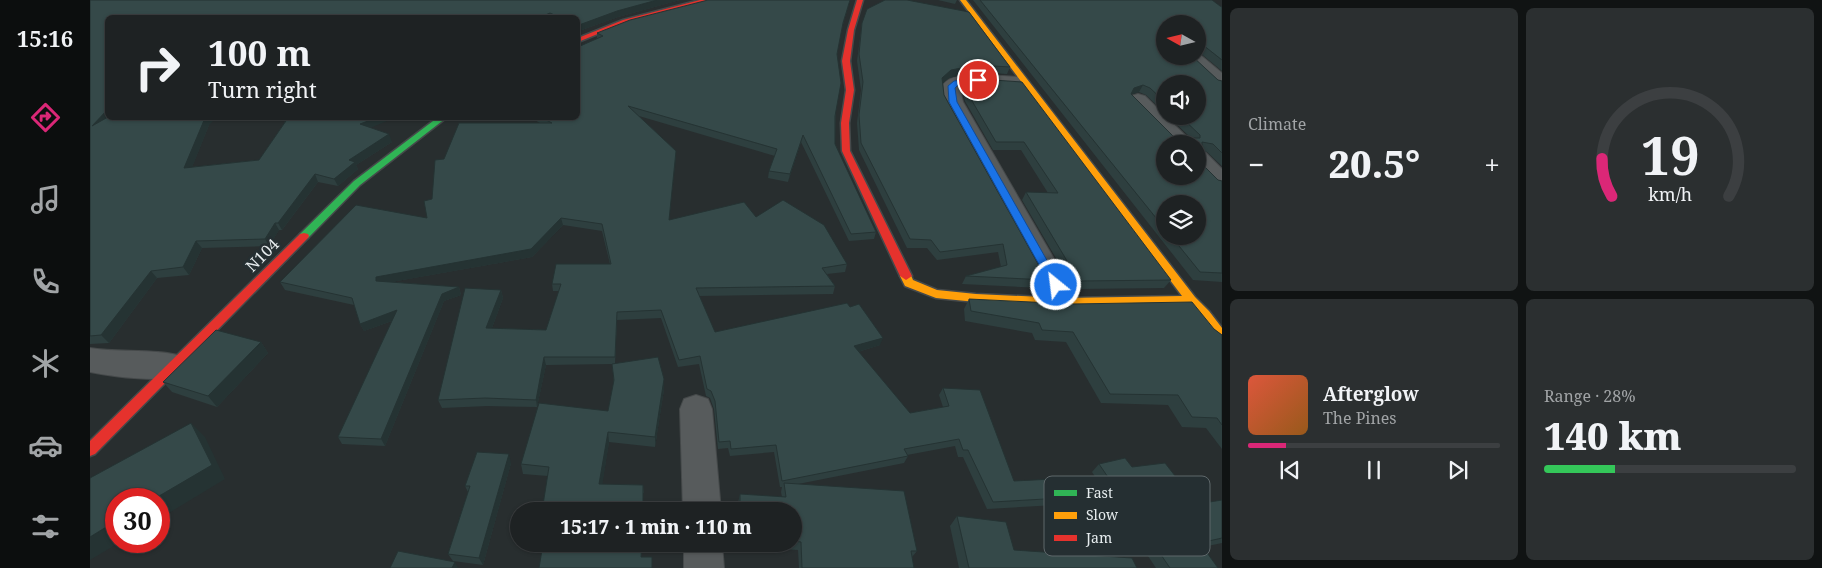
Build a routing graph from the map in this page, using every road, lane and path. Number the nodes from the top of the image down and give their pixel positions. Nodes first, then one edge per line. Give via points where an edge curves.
1 (707, 0) edge
2 (860, 0) edge
3 (963, 0) edge
4 (949, 9) edge
5 (975, 14) junction
6 (580, 39) edge
7 (1202, 65) edge
8 (1026, 82) junction
9 (1222, 82) edge
10 (1138, 100) edge
11 (439, 120) edge
12 (1174, 135) edge
13 (1206, 166) edge
14 (1222, 181) edge
15 (1065, 302) junction
16 (1206, 309) edge
17 (1222, 337) edge
18 (90, 360) edge
19 (174, 366) junction
20 (696, 409) dead end
21 (116, 426) junction
22 (90, 445) edge
23 (90, 450) edge
24 (701, 502) edge
25 (703, 552) edge
26 (704, 568) edge

1 - 6 street via 657,11
2 - 15 street via 846,61 850,90 845,123 846,151 909,283 936,294
3 - 5 street
4 - 5 street
5 - 8 street
7 - 9 street
8 - 15 street via 978,80 957,82 950,87 953,102
8 - 16 street
10 - 12 street
11 - 19 street, N104 / N104 via 357,183
13 - 14 street
15 - 16 street
16 - 17 street
18 - 19 street
19 - 21 street, N104 / N104
20 - 24 street
21 - 22 street, N104
21 - 23 street, N104
25 - 26 street

